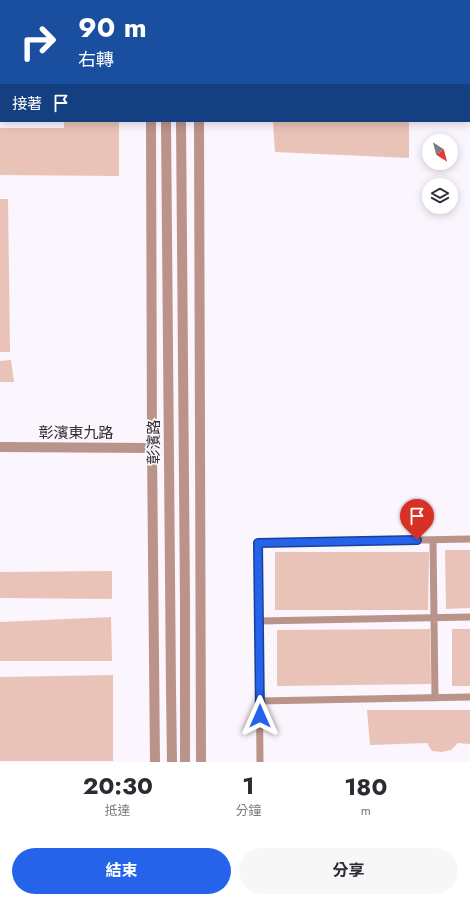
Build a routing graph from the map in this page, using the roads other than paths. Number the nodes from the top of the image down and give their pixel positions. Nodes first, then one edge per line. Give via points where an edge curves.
1 (151, 122) edge
2 (166, 122) edge
3 (180, 122) edge
4 (199, 122) edge
5 (0, 447) edge
6 (152, 448) junction
7 (470, 539) edge
8 (433, 540) junction
9 (470, 617) edge
10 (434, 618) junction
11 (258, 621) junction
12 (470, 697) edge
13 (435, 698) junction
14 (259, 701) junction
15 (155, 762) edge
16 (172, 762) edge
17 (185, 762) edge
18 (201, 762) edge
19 (260, 762) edge

1 - 6 street, 彰濱路
2 - 16 street, 彰濱路
3 - 17 street, 彰濱路
4 - 18 street
5 - 6 street, 彰濱東九路
6 - 15 street, 彰濱路
7 - 8 lane
8 - 10 lane
8 - 11 lane via 258,543
9 - 10 lane
10 - 11 lane
10 - 13 lane
11 - 14 lane
12 - 13 lane
13 - 14 lane
14 - 19 lane

